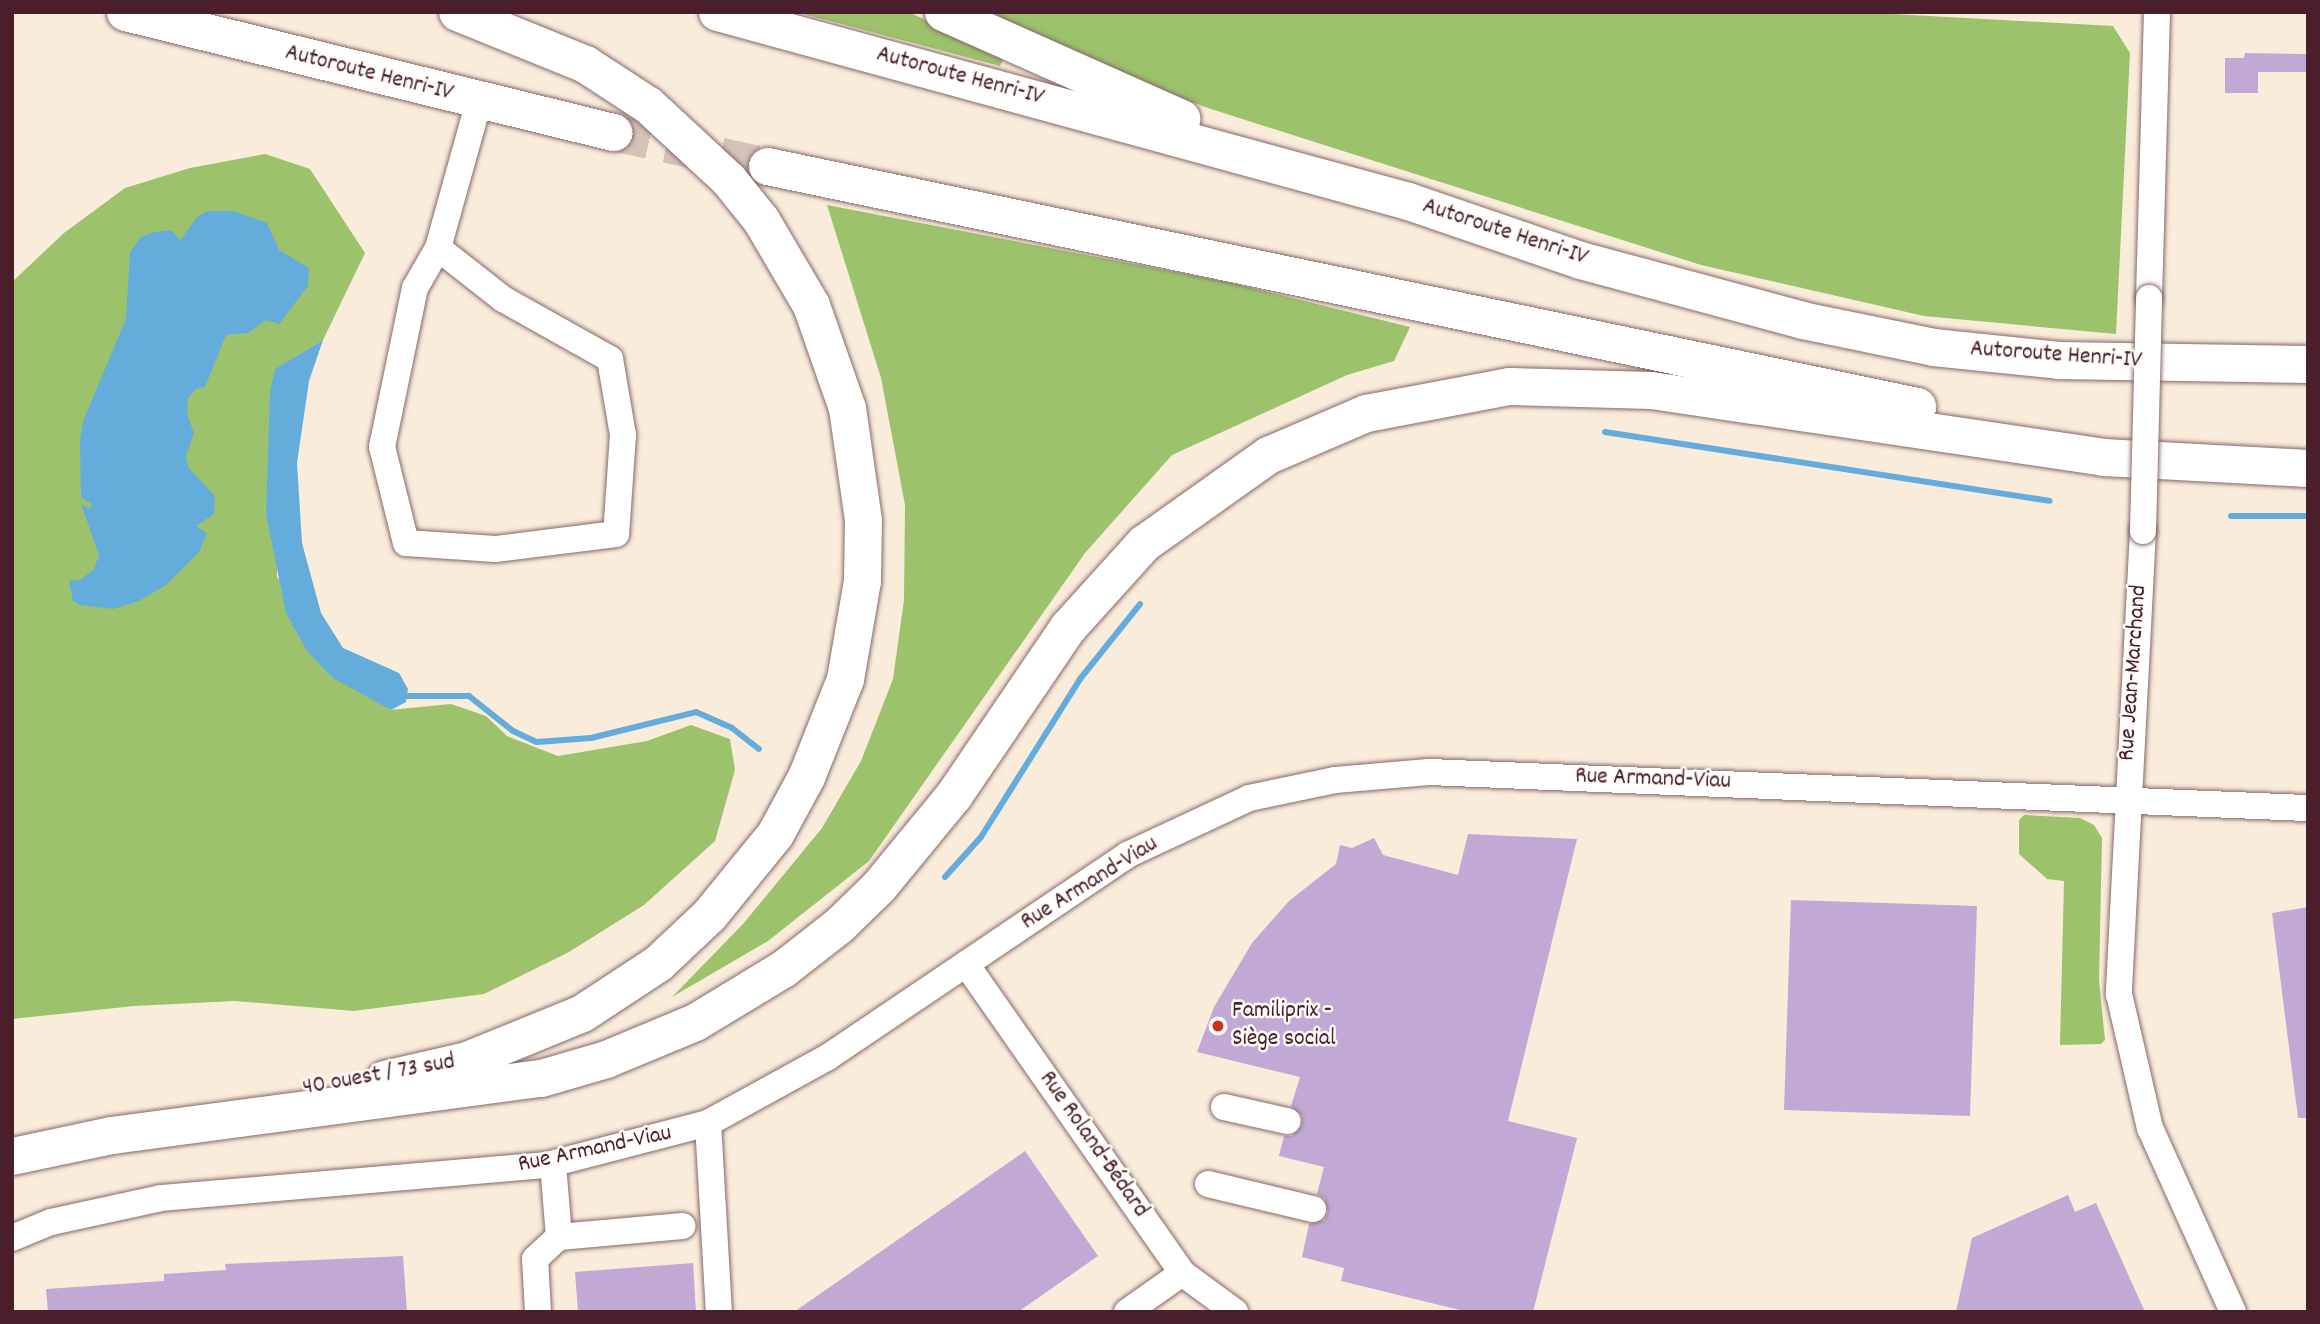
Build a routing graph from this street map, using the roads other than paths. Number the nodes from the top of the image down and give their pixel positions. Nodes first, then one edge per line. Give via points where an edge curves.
1 (125, 12) edge
2 (457, 12) edge
3 (717, 12) edge
4 (943, 12) edge
5 (2157, 12) edge
6 (479, 101) junction
7 (613, 132) tunnel mouth
8 (767, 166) tunnel mouth
9 (1408, 201) junction
10 (438, 248) junction
11 (2308, 364) edge
12 (2308, 449) edge
13 (2308, 468) edge
14 (2126, 797) junction
15 (2308, 808) edge
16 (966, 964) junction
17 (1224, 1107) dead end
18 (1287, 1121) dead end
19 (708, 1123) junction
20 (12, 1133) edge
21 (12, 1156) edge
22 (553, 1164) junction
23 (1208, 1184) dead end
24 (1313, 1209) dead end
25 (684, 1226) dead end
26 (559, 1237) junction
27 (12, 1238) edge
28 (1182, 1273) junction
29 (538, 1312) edge
30 (719, 1312) edge
31 (1127, 1312) edge
32 (1235, 1312) edge
33 (2233, 1312) edge

1 - 6 highway, Autoroute Henri-IV
2 - 20 highway, 40 ouest / 73 sud via 584,64 648,105 728,179 761,220 811,304 847,408 863,520 854,640 832,716 781,823 744,875 658,963 582,1013 506,1046 427,1072
3 - 9 highway, Autoroute Henri-IV
4 - 9 highway via 1160,110
5 - 14 street, Rue Jean-Marchand, bridge via 2143,531
6 - 7 highway, Autoroute Henri-IV
6 - 10 street
8 - 12 highway via 1859,395 2112,437
9 - 11 highway, Autoroute Henri-IV via 1580,260 1802,320 1933,347 2058,360
10 - 10 street via 415,288 382,447 406,543 495,550 616,534 623,435 610,359 503,299
13 - 21 highway via 2271,470 2103,457 1626,389 1509,386 1366,413 1268,455 1144,543 1068,627 953,796 879,886 784,968 695,1022 606,1059 541,1078 112,1135
14 - 15 street, Rue Armand-Viau
14 - 16 street, Rue Armand-Viau via 1429,772 1335,780 1249,798 1127,855
14 - 33 street, Rue Jean-Marchand via 2119,994 2130,1053 2150,1128
16 - 19 street, Rue Armand-Viau via 828,1056
16 - 28 street, Rue Roland-Bédard
17 - 18 street
19 - 22 street, Rue Armand-Viau
19 - 30 street
22 - 26 street
22 - 27 street, Rue Armand-Viau via 161,1198 51,1222
23 - 24 street
25 - 26 street
26 - 29 street via 535,1259
28 - 31 street
28 - 32 street, Rue Roland-Bédard

